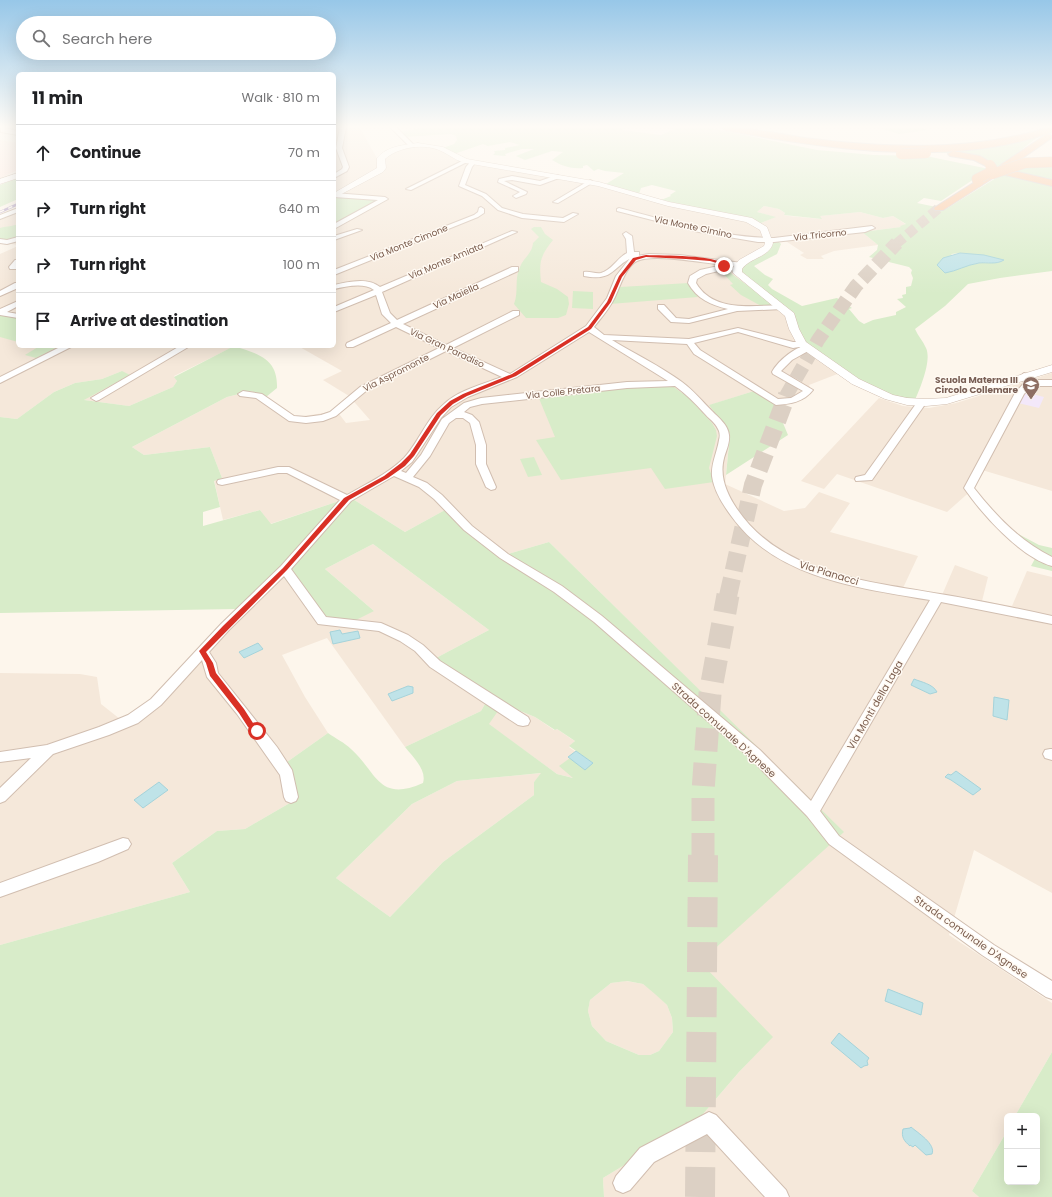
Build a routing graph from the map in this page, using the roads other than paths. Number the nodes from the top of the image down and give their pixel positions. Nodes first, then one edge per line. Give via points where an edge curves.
1 (356, 183) edge
2 (422, 183) edge
3 (463, 183) edge
4 (504, 183) edge
5 (589, 183) edge
6 (593, 183) edge
7 (977, 183) edge
8 (409, 189) dead end
9 (336, 194) edge
10 (336, 195) edge
11 (516, 196) dead end
12 (556, 202) dead end
13 (943, 205) tunnel mouth
14 (481, 209) dead end
15 (619, 210) dead end
16 (16, 211) edge
17 (575, 214) dead end
18 (0, 217) edge
19 (336, 226) edge
20 (872, 228) dead end
21 (359, 230) dead end
22 (514, 232) dead end
23 (626, 234) dead end
24 (336, 237) edge
25 (0, 240) edge
26 (16, 240) edge
27 (768, 240) junction
28 (636, 256) junction
29 (723, 265) junction
30 (515, 269) dead end
31 (738, 269) junction
32 (336, 273) edge
33 (587, 274) dead end
34 (16, 286) edge
35 (336, 287) edge
36 (9, 290) junction
37 (379, 290) junction
38 (16, 292) edge
39 (0, 294) edge
40 (16, 304) edge
41 (661, 307) dead end
42 (780, 307) junction
43 (336, 309) edge
44 (737, 309) junction
45 (516, 313) dead end
46 (16, 316) edge
47 (396, 323) junction
48 (589, 328) junction
49 (602, 337) junction
50 (688, 342) junction
51 (350, 345) dead end
52 (805, 346) junction
53 (65, 348) edge
54 (183, 348) edge
55 (446, 348) junction
56 (1052, 368) edge
57 (510, 377) junction
58 (0, 380) edge
59 (1027, 380) junction
60 (676, 383) junction
61 (1052, 383) edge
62 (243, 394) dead end
63 (96, 398) dead end
64 (921, 403) junction
65 (454, 415) junction
66 (394, 472) junction
67 (408, 477) junction
68 (860, 480) dead end
69 (222, 482) dead end
70 (491, 487) dead end
71 (346, 499) junction
72 (1052, 562) edge
73 (285, 569) junction
74 (938, 598) junction
75 (1052, 620) edge
76 (202, 651) junction
77 (523, 721) dead end
78 (48, 750) junction
79 (0, 757) edge
80 (0, 796) edge
81 (291, 797) dead end
82 (812, 812) junction
83 (122, 844) dead end
84 (0, 890) edge
85 (1052, 991) edge
86 (623, 1183) dead end
87 (779, 1197) edge

1 - 9 street
2 - 8 street
3 - 17 street via 462,186 481,193 500,209 533,218 564,220
4 - 11 street via 524,192
5 - 12 street
6 - 27 street via 661,202 750,220 764,229
7 - 13 highway, bridge
10 - 19 street via 385,199
14 - 32 street, Via Monte Cimone via 481,213 476,216
15 - 27 street, Via Monte Cimino via 699,230
16 - 18 street
20 - 27 street, Via Tricorno
21 - 24 street
22 - 37 street, Via Monte Amiata
23 - 28 street via 630,238 629,250
25 - 26 street via 7,242
27 - 31 street via 766,250
28 - 29 street via 686,257
28 - 33 street via 627,256 606,274
28 - 48 street via 622,274 609,302
29 - 31 street via 730,271
29 - 44 street via 703,272 694,278 692,283 710,301
30 - 47 street, Via Maiella
31 - 42 street
34 - 36 street
35 - 37 street via 364,284 373,285
36 - 38 street
36 - 39 street
37 - 43 street, Via Monte Amiata
37 - 47 street, Via Gran Paradiso via 387,315
40 - 46 street via 2,311
41 - 44 street via 674,320 689,321
42 - 44 street
42 - 52 street via 790,314 794,329
45 - 55 street, Via Aspromonte
47 - 51 street, Via Maiella
47 - 55 street, Via Gran Paradiso
48 - 49 street, Via Pianacci
48 - 57 street
49 - 50 street
49 - 60 street, Via Pianacci
50 - 52 street via 738,330
50 - 52 street via 697,352 776,402 799,398 808,390 776,372 778,367
52 - 64 street via 876,394
53 - 58 street
54 - 63 street
55 - 57 street, Via Gran Paradiso
55 - 62 street, Via Aspromonte via 362,389 333,414 323,418 292,419 259,396
56 - 59 street
57 - 66 street via 451,402 439,414 412,455
59 - 61 street
59 - 64 street via 947,401
59 - 72 street via 970,488 999,525
60 - 65 street, Via Colle Pretara via 627,385 481,401 467,404
60 - 74 street, Via Pianacci via 691,394 723,430 717,478 730,506 752,534 790,561 805,567 870,586
64 - 68 street via 868,478
65 - 67 street, Via Colle Pretara via 443,422 425,456
65 - 70 street via 467,416 474,422 481,445 481,464
66 - 67 street, Strada comunale D'Agnese
66 - 71 street
67 - 82 street, Strada comunale D'Agnese via 438,497 468,528 504,556 558,589 598,619 755,754
69 - 71 street via 289,470
71 - 73 street
73 - 76 street
73 - 77 street via 322,621 381,627 404,638 435,664
74 - 75 street, Via Pianacci
74 - 82 street, Via Monti della Laga
76 - 78 street via 156,702 133,719
76 - 81 street via 210,663 212,674 269,746 287,774
78 - 79 street
78 - 80 street
82 - 85 street, Strada comunale D'Agnese via 834,840 988,950
83 - 84 street
86 - 87 street via 647,1156 709,1122

